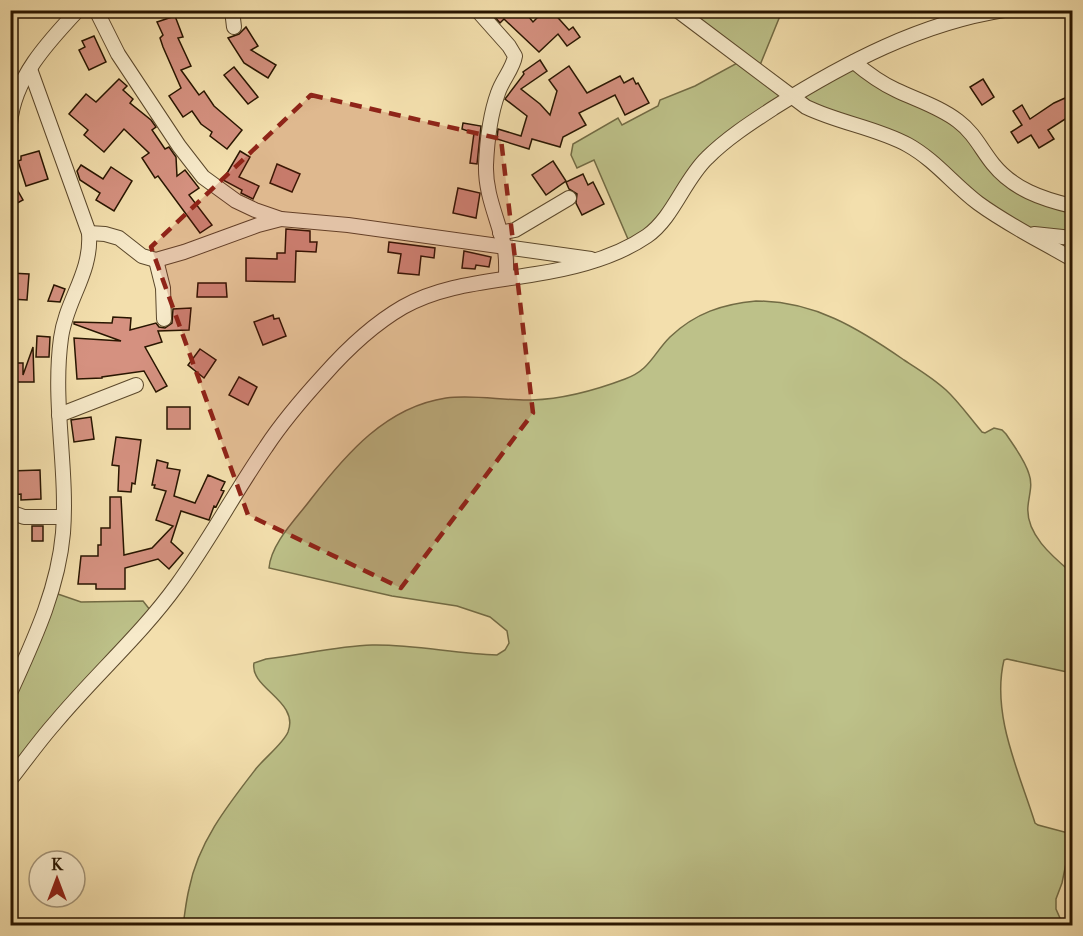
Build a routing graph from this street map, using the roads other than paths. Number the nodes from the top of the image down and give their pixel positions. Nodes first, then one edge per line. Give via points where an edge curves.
1 (68, 10) edge
2 (78, 10) edge
3 (96, 10) edge
4 (232, 10) edge
5 (477, 10) edge
6 (677, 10) edge
7 (1004, 10) edge
8 (234, 27) dead end
9 (51, 38) junction
10 (854, 62) junction
11 (30, 69) junction
12 (792, 97) junction
13 (10, 124) edge
14 (569, 198) dead end
15 (1072, 206) edge
16 (281, 219) junction
17 (89, 233) junction
18 (500, 233) junction
19 (1026, 233) junction
20 (1072, 238) edge
21 (505, 247) junction
22 (1072, 259) edge
23 (156, 260) junction
24 (599, 260) junction
25 (506, 278) junction
26 (164, 319) dead end
27 (136, 385) dead end
28 (59, 415) junction
29 (10, 512) edge
30 (63, 517) junction
31 (10, 693) edge
32 (10, 780) edge

1 - 9 street
2 - 9 street
3 - 16 street via 118,54 203,177 236,201
4 - 8 street
5 - 18 street via 514,56 496,100 486,164 486,181
6 - 12 street
7 - 10 street via 917,33
9 - 11 street
10 - 12 street
10 - 15 street via 894,89 957,120 1015,185 1043,199
11 - 13 street
11 - 17 street
12 - 19 street via 823,115 907,145 977,203
12 - 24 street via 706,158 651,233
14 - 18 street via 515,230
16 - 21 street
16 - 23 street
17 - 23 street via 119,238 142,256
17 - 28 street via 88,261 61,336
18 - 21 street
19 - 20 street
19 - 22 street
21 - 24 street
21 - 25 street
23 - 26 street via 163,288
24 - 25 street
25 - 32 street via 436,292 405,306 340,357 267,444 154,615 54,724
27 - 28 street
28 - 30 street
29 - 30 street via 24,517
30 - 31 street via 60,558 51,592

